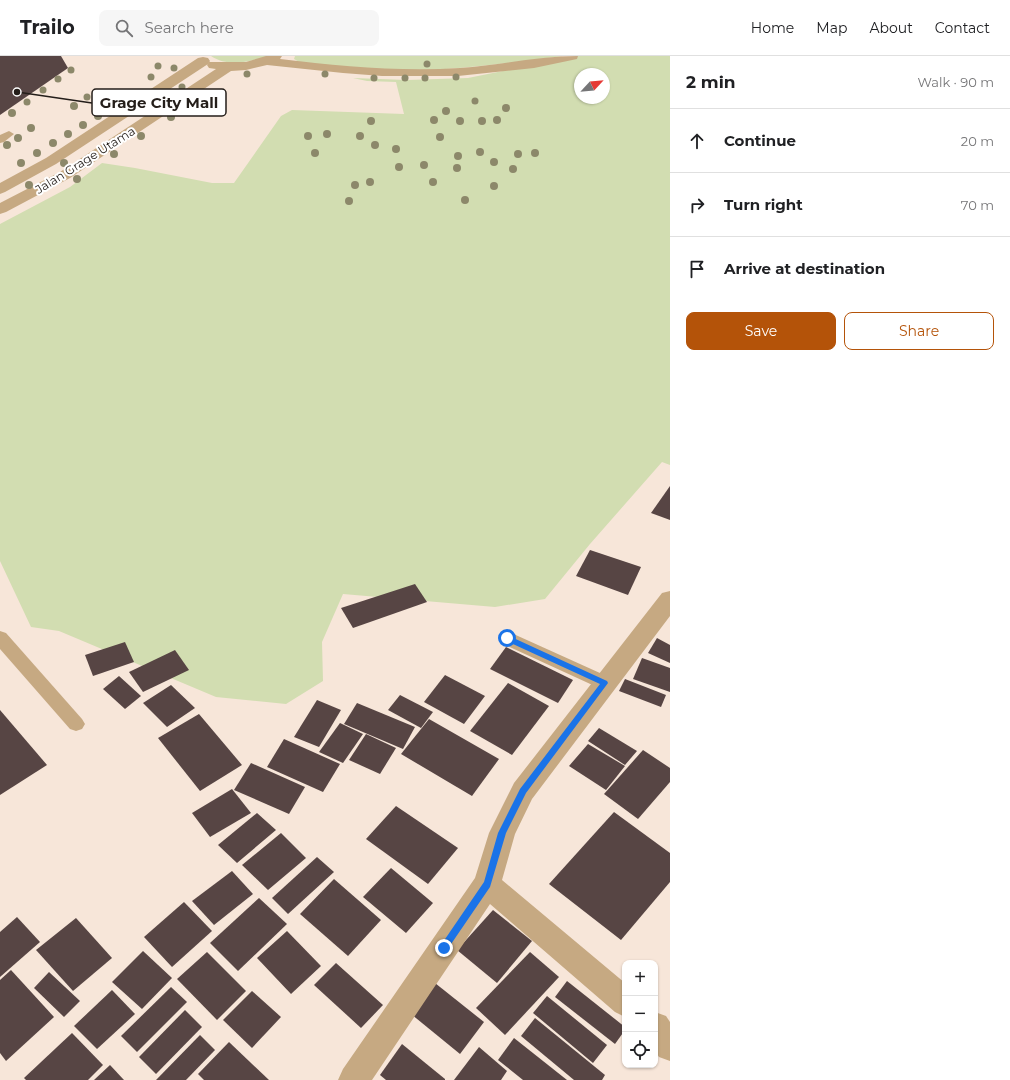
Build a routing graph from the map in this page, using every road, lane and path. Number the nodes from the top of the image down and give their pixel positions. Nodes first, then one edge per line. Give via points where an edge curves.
1 (572, 56) edge
2 (199, 59) edge
3 (272, 59) edge
4 (228, 67) junction
5 (9, 134) dead end
6 (0, 140) edge
7 (0, 189) edge
8 (0, 209) edge
9 (670, 599) edge
10 (0, 638) edge
11 (507, 638) dead end
12 (605, 683) junction
13 (76, 724) dead end
14 (487, 884) junction
15 (622, 999) edge
16 (658, 1031) edge
17 (670, 1046) edge
18 (354, 1080) edge

1 - 3 street via 519,65 424,72 370,72
2 - 4 street
2 - 7 street, Jalan Grage Utama via 51,161
3 - 4 street via 248,66
4 - 8 street, Jalan Grage Utama via 66,174
5 - 6 lane
9 - 12 street
10 - 13 lane
11 - 12 lane
12 - 14 street via 523,791 502,833
14 - 15 street
14 - 18 street
16 - 17 street

